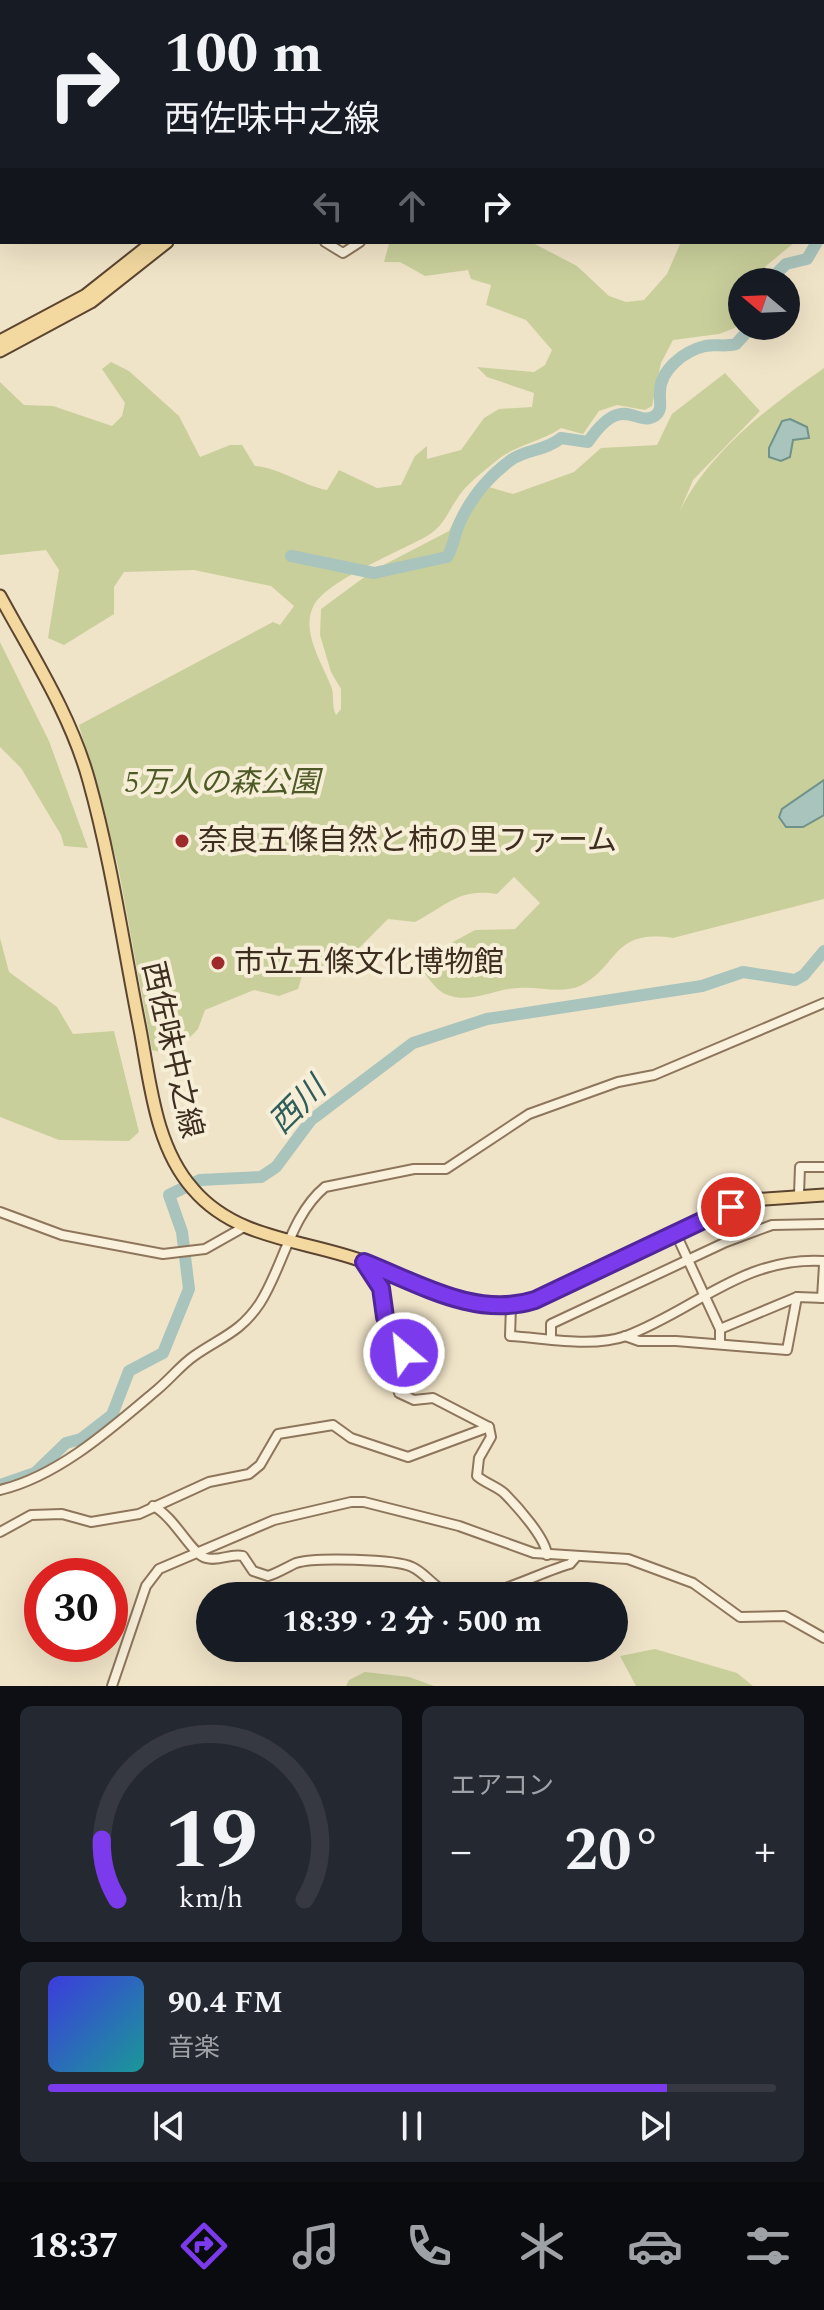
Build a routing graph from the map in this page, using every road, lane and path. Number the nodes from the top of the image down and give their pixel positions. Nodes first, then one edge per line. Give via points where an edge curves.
1 (150, 244) edge
2 (164, 244) edge
3 (328, 244) edge
4 (357, 244) edge
5 (0, 341) edge
6 (0, 351) edge
7 (0, 596) edge
8 (824, 1003) edge
9 (824, 1167) edge
10 (799, 1194) junction
11 (824, 1195) edge
12 (0, 1212) edge
13 (824, 1224) edge
14 (244, 1227) junction
15 (676, 1234) junction
16 (289, 1241) junction
17 (688, 1261) junction
18 (364, 1262) junction
19 (824, 1263) edge
20 (704, 1294) junction
21 (797, 1297) junction
22 (823, 1298) edge
23 (511, 1306) junction
24 (720, 1329) junction
25 (625, 1336) junction
26 (551, 1338) junction
27 (720, 1344) junction
28 (489, 1427) junction
29 (0, 1490) edge
30 (153, 1506) junction
31 (0, 1532) edge
32 (198, 1555) junction
33 (547, 1555) junction
34 (576, 1557) junction
35 (824, 1638) edge
36 (112, 1686) edge

1 - 5 main road via 86,295
2 - 6 main road via 91,302
3 - 4 street via 343,253
7 - 14 main road, 西佐味中之線 via 61,709 89,780 157,1116 193,1190
8 - 16 street via 654,1075 618,1082 529,1114 446,1169 414,1169 325,1187
9 - 10 street via 800,1167
10 - 11 main road, 西佐味中之線
10 - 15 main road, 西佐味中之線 via 751,1200
12 - 14 street via 62,1235 163,1254 205,1249
13 - 17 street via 772,1225
14 - 16 main road, 西佐味中之線
15 - 17 street
15 - 23 main road, 西佐味中之線 via 535,1300
16 - 18 main road, 西佐味中之線
16 - 29 street via 259,1304 232,1335 195,1355 78,1451 24,1483
17 - 20 street
17 - 26 street via 551,1324
18 - 23 main road, 西佐味中之線 via 453,1298
18 - 28 street via 381,1288 385,1317 404,1353 396,1380 399,1393 414,1400 433,1398
19 - 20 street via 787,1261
19 - 22 street
20 - 24 street
20 - 25 street
21 - 22 street
21 - 24 street
21 - 27 street via 787,1350
23 - 26 street via 510,1336
24 - 27 street
25 - 26 street via 600,1341
25 - 27 street
28 - 30 street via 408,1457 351,1438 333,1425 278,1434 249,1474 223,1477
28 - 33 street via 491,1437 479,1458 477,1476 506,1496 534,1528
30 - 31 street via 139,1514 91,1522 62,1514 31,1515
30 - 32 street via 165,1512
32 - 33 street via 274,1520 364,1502
32 - 34 street via 243,1556 253,1571 268,1576 322,1559 395,1560 454,1595 505,1588 570,1564
32 - 36 street via 159,1569 146,1586
33 - 34 street
34 - 35 street via 628,1559 693,1583 740,1617 785,1616

